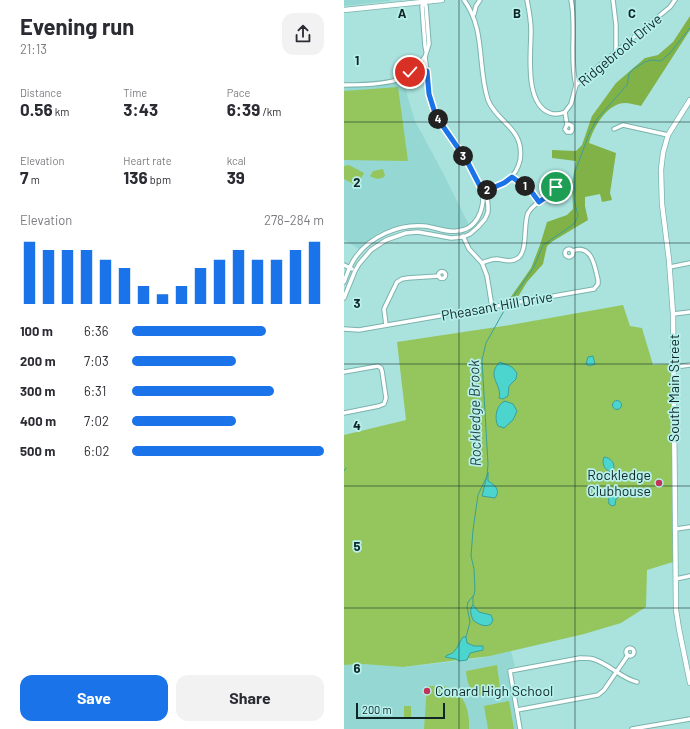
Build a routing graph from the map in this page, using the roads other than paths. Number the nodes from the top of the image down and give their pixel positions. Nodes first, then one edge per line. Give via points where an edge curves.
1 (442, 0) edge
2 (464, 0) edge
3 (480, 0) edge
4 (528, 0) edge
5 (571, 0) edge
6 (613, 0) edge
7 (675, 0) edge
8 (418, 1) edge
9 (424, 3) junction
10 (344, 10) edge
11 (473, 15) junction
12 (616, 51) junction
13 (425, 57) junction
14 (417, 67) junction
15 (427, 71) junction
16 (576, 84) junction
17 (344, 85) edge
18 (690, 100) edge
19 (565, 112) junction
20 (567, 125) dead end
21 (614, 128) dead end
22 (668, 136) junction
23 (512, 177) junction
24 (483, 192) junction
25 (552, 193) dead end
26 (539, 202) junction
27 (462, 230) junction
28 (463, 237) junction
29 (572, 251) dead end
30 (482, 263) junction
31 (690, 264) edge
32 (344, 265) edge
33 (670, 267) junction
34 (350, 268) junction
35 (355, 271) junction
36 (439, 276) dead end
37 (344, 282) edge
38 (344, 298) edge
39 (492, 307) junction
40 (690, 312) edge
41 (673, 314) junction
42 (386, 325) junction
43 (344, 329) edge
44 (690, 366) edge
45 (675, 367) junction
46 (344, 372) edge
47 (344, 413) edge
48 (690, 527) edge
49 (676, 530) junction
50 (690, 576) edge
51 (676, 579) junction
52 (628, 655) dead end
53 (616, 672) junction
54 (689, 676) edge
55 (637, 682) dead end
56 (690, 683) edge
57 (517, 710) junction
58 (690, 719) edge
59 (520, 729) edge
60 (632, 729) edge

1 - 9 main road
2 - 11 street
3 - 11 street
4 - 19 street via 531,74 535,99 545,111 553,114
5 - 16 street via 572,59
6 - 12 street
7 - 12 street, Ridgebrook Drive via 670,7
8 - 9 main road
8 - 10 main road
9 - 13 street via 422,6
11 - 23 street via 480,38 485,88 489,101 497,114 513,129 519,144 520,160
12 - 16 street, Ridgebrook Drive
13 - 14 street
13 - 15 street
14 - 15 street
14 - 17 street via 398,79
15 - 24 street via 429,94 438,119 467,161
16 - 19 street, Ridgebrook Drive via 571,104
18 - 22 main road, South Main Street
19 - 20 street
21 - 22 street via 623,125
22 - 33 main road, South Main Street via 661,159 660,186
23 - 24 street
23 - 26 street via 531,191
24 - 27 street via 480,214
24 - 28 street via 488,201 486,216 475,231
25 - 26 street
26 - 30 street via 528,215 520,256 513,261 494,259
27 - 28 street
27 - 34 street via 446,231 424,226 395,229 368,244
28 - 30 street via 469,249
28 - 35 street via 451,238 418,232 394,236 371,250
29 - 39 street, Pheasant Hill Drive via 583,250 592,257 598,280 594,289
30 - 39 street
31 - 33 street
32 - 34 street
33 - 41 main road, South Main Street
34 - 35 street
34 - 37 street
35 - 38 street
36 - 42 street via 408,278 397,282 384,309
39 - 42 street, Pheasant Hill Drive
40 - 41 street
41 - 45 main road, South Main Street
42 - 43 street, Pheasant Hill Drive via 359,330
44 - 45 street
45 - 49 main road, South Main Street
46 - 47 street via 378,366 381,368 386,398 384,404 379,406
48 - 49 street
49 - 51 main road, South Main Street
50 - 51 street
51 - 54 main road, South Main Street via 677,617
52 - 53 street
53 - 55 street
53 - 57 street via 604,690 595,696
53 - 57 street via 596,660 580,658 510,671
54 - 56 main road, South Main Street
57 - 59 street
58 - 60 street

